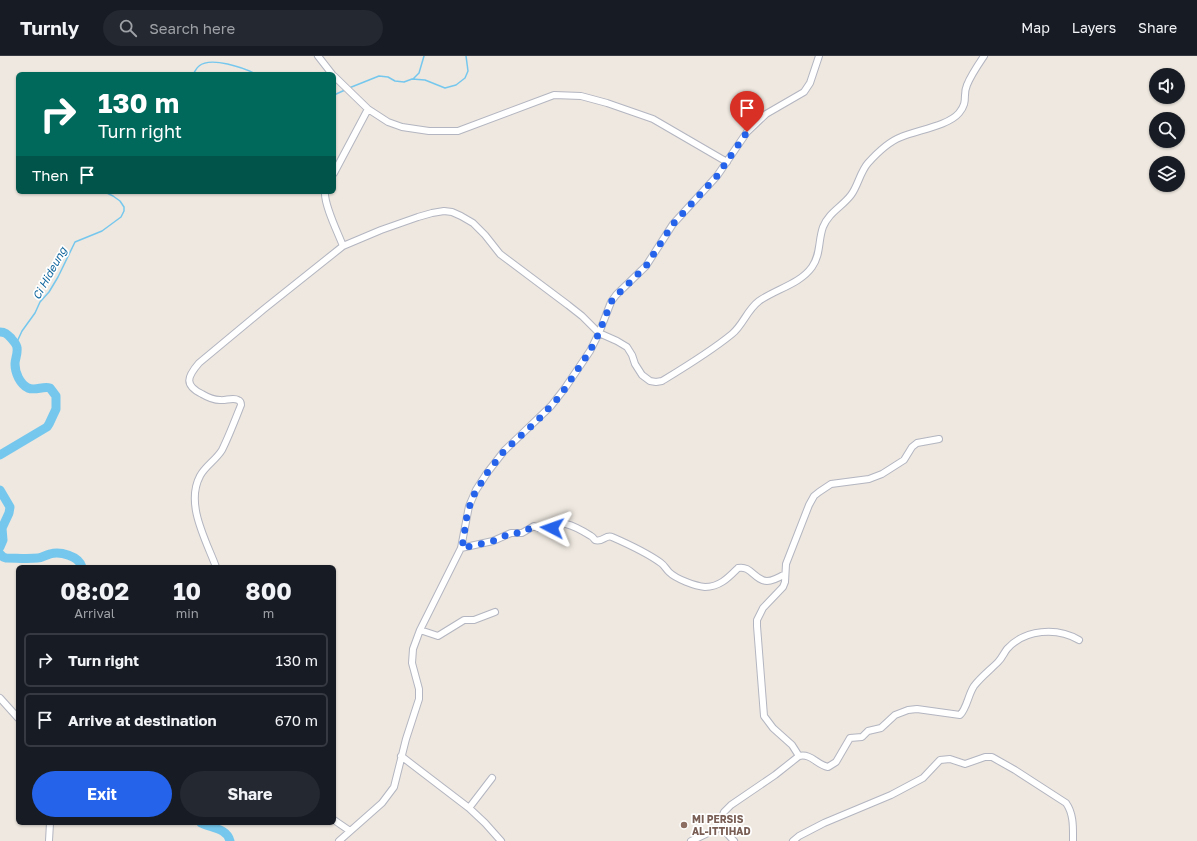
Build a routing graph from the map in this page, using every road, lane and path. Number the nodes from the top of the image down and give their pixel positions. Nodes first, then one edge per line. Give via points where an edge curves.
1 (318, 56) edge
2 (819, 56) edge
3 (984, 56) edge
4 (330, 72) edge
5 (336, 78) edge
6 (368, 109) junction
7 (727, 162) junction
8 (336, 169) edge
9 (325, 194) edge
10 (343, 246) junction
11 (599, 333) junction
12 (939, 439) dead end
13 (462, 548) junction
14 (215, 565) edge
15 (785, 574) junction
16 (495, 612) dead end
17 (420, 630) junction
18 (1079, 640) dead end
19 (0, 698) edge
20 (16, 716) edge
21 (401, 756) junction
22 (799, 756) junction
23 (492, 778) dead end
24 (469, 808) junction
25 (336, 821) edge
26 (50, 825) edge
27 (722, 827) junction
28 (350, 831) junction
29 (49, 841) edge
30 (339, 841) edge
31 (501, 841) edge
32 (691, 841) edge
33 (734, 841) edge
34 (793, 841) edge
35 (1073, 841) edge

1 - 4 street
2 - 7 street via 810,83 804,92 766,114 747,132
3 - 11 street via 966,86 964,105 959,113 950,120 900,137 882,149 867,164 851,195 828,218 817,259 808,271 800,279 759,301 733,332 710,350 662,381 656,382 642,375 627,347
5 - 6 street
6 - 7 street via 388,122 402,127 448,132 470,127 554,95 581,96 653,119
6 - 8 street
7 - 11 street via 710,185 673,224 641,272 611,302
9 - 10 street
10 - 11 street via 418,217 452,212 473,223 500,254 573,309
10 - 14 street via 264,309 190,374 190,386 196,390 219,400 238,400 241,405 222,450 203,471 195,492 200,524
11 - 13 street via 560,396 504,451 487,473 472,498
12 - 15 street via 917,443 904,460 882,474 869,479 831,484 819,492 809,505 786,564
13 - 15 street via 493,541 511,533 522,533 534,526 544,530 565,524 596,540 611,536 662,564 674,577 705,587 724,582 742,567 768,582
13 - 17 street
15 - 22 street via 783,587 763,608 758,620 760,670 764,716
16 - 17 street via 474,620 464,620 438,636
17 - 21 street via 412,656 419,699
18 - 22 street via 1060,633 1030,634 1022,637 1007,649 1000,660 970,691 960,715 917,709 899,713 881,728 868,731 862,737 850,738 836,762 828,767 808,756
19 - 20 street
21 - 24 street
21 - 28 street via 391,791 382,803
22 - 27 street via 731,805 724,812
23 - 24 street
24 - 31 street
25 - 28 street
26 - 29 street
27 - 32 street
27 - 33 street
28 - 30 street
34 - 35 street via 824,823 891,795 923,778 940,760 950,759 965,764 988,757 1015,770 1066,803 1072,817

